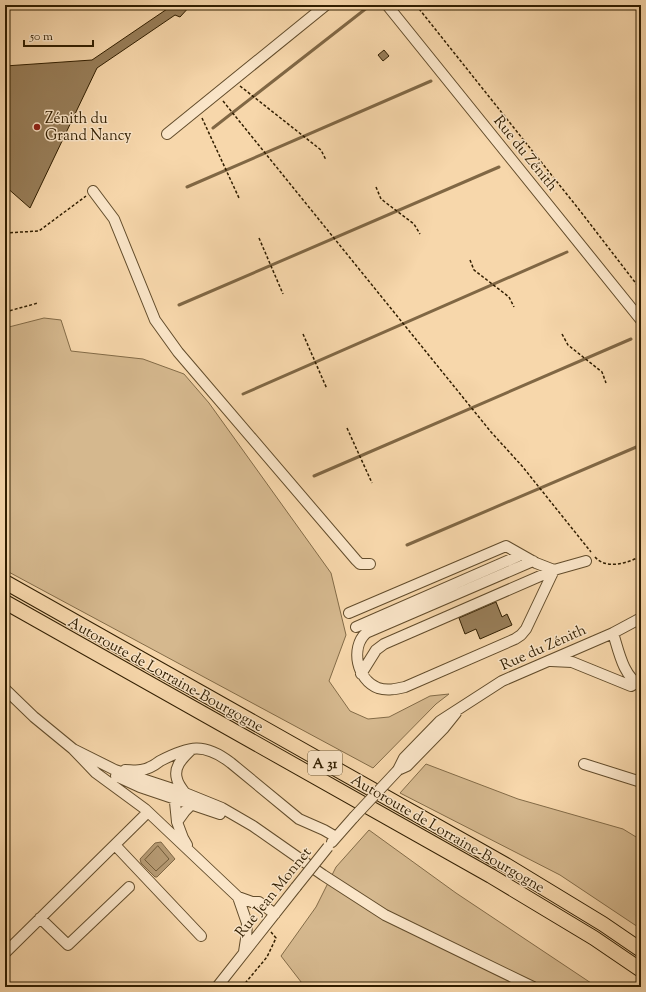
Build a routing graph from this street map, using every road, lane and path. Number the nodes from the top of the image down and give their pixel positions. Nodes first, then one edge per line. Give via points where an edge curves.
1 (326, 5) edge
2 (387, 5) edge
3 (416, 5) edge
4 (233, 81) junction
5 (217, 94) junction
6 (198, 109) junction
7 (167, 134) dead end
8 (326, 160) dead end
9 (376, 187) dead end
10 (93, 192) joint
11 (239, 198) dead end
12 (5, 204) edge
13 (8, 233) junction
14 (5, 234) edge
15 (420, 234) dead end
16 (259, 238) dead end
17 (470, 260) dead end
18 (641, 290) edge
19 (283, 294) dead end
20 (38, 303) dead end
21 (514, 307) dead end
22 (5, 312) edge
23 (641, 320) edge
24 (303, 334) dead end
25 (562, 334) dead end
26 (606, 383) dead end
27 (328, 389) dead end
28 (347, 428) dead end
29 (372, 483) dead end
30 (521, 554) junction
31 (641, 556) edge
32 (533, 561) junction
33 (586, 561) dead end
34 (370, 564) dead end
35 (554, 570) junction
36 (5, 582) edge
37 (5, 602) edge
38 (350, 613) dead end
39 (640, 619) edge
40 (356, 627) dead end
41 (613, 633) junction
42 (547, 661) junction
43 (361, 674) junction
44 (638, 685) edge
45 (5, 689) edge
46 (72, 749) junction
47 (192, 749) junction
48 (81, 757) junction
49 (584, 764) dead end
50 (116, 770) junction
51 (641, 782) edge
52 (185, 793) junction
53 (174, 794) junction
54 (192, 804) junction
55 (148, 812) junction
56 (354, 817) joint
57 (245, 820) junction
58 (177, 822) junction
59 (336, 837) junction
60 (115, 845) junction
61 (192, 854) junction
62 (129, 887) dead end
63 (238, 898) junction
64 (275, 914) junction
65 (40, 918) junction
66 (265, 926) junction
67 (201, 936) dead end
68 (641, 950) edge
69 (5, 953) edge
70 (244, 953) junction
71 (641, 970) edge
72 (217, 987) edge
73 (242, 987) edge
74 (533, 987) edge

1 - 4 street
2 - 23 street, Rue du Zénith
3 - 18 path
4 - 5 street
4 - 8 path via 321,150
5 - 6 street
5 - 31 path via 598,560 615,565
6 - 7 street
6 - 11 path
9 - 15 path via 381,199 414,224
10 - 13 path via 39,231
10 - 34 street via 114,219 155,320 174,346 356,560 360,564
12 - 13 path
13 - 14 path
16 - 19 path
17 - 21 path via 474,270 509,298
20 - 22 path
24 - 27 path
25 - 26 path via 568,345 602,372
28 - 29 path
30 - 32 street
30 - 38 street via 506,546
30 - 40 street
32 - 35 street
32 - 43 street via 366,633 359,642 357,653
33 - 35 street
35 - 43 street via 384,644 376,650
35 - 43 street via 526,629 515,639 405,687 386,690 378,688
36 - 68 highway, Autoroute de Lorraine-Bourgogne / A 31 via 506,865
37 - 71 highway, Autoroute de Lorraine-Bourgogne / A 31 via 491,876 594,938
39 - 41 street, Rue du Zénith
41 - 42 street, Rue du Zénith
41 - 44 street via 628,675
42 - 44 street via 572,662 631,686
42 - 56 street, Rue du Zénith, bridge via 502,681 440,720
45 - 46 street
46 - 48 street
46 - 50 street
47 - 50 street via 178,751 142,770
47 - 52 street via 184,756 176,770 177,780
47 - 59 street via 205,749 223,756 299,819
48 - 53 street via 140,787
48 - 55 street via 96,773
49 - 51 street
50 - 53 street
52 - 53 street
52 - 57 street
53 - 54 street
53 - 58 street
54 - 57 street
54 - 58 street
55 - 60 street
55 - 61 street
56 - 59 street, Rue Jean Monnet
57 - 74 street via 385,915
58 - 61 street
59 - 64 street, Rue Jean Monnet, bridge
60 - 65 street
60 - 67 street
61 - 63 street
62 - 65 street via 68,945
63 - 64 street via 259,902
63 - 70 street via 246,923
64 - 66 street, Rue Jean Monnet
65 - 69 street
66 - 70 street, Rue Jean Monnet
66 - 73 path via 276,938 267,957
70 - 72 street, Rue Jean Monnet

